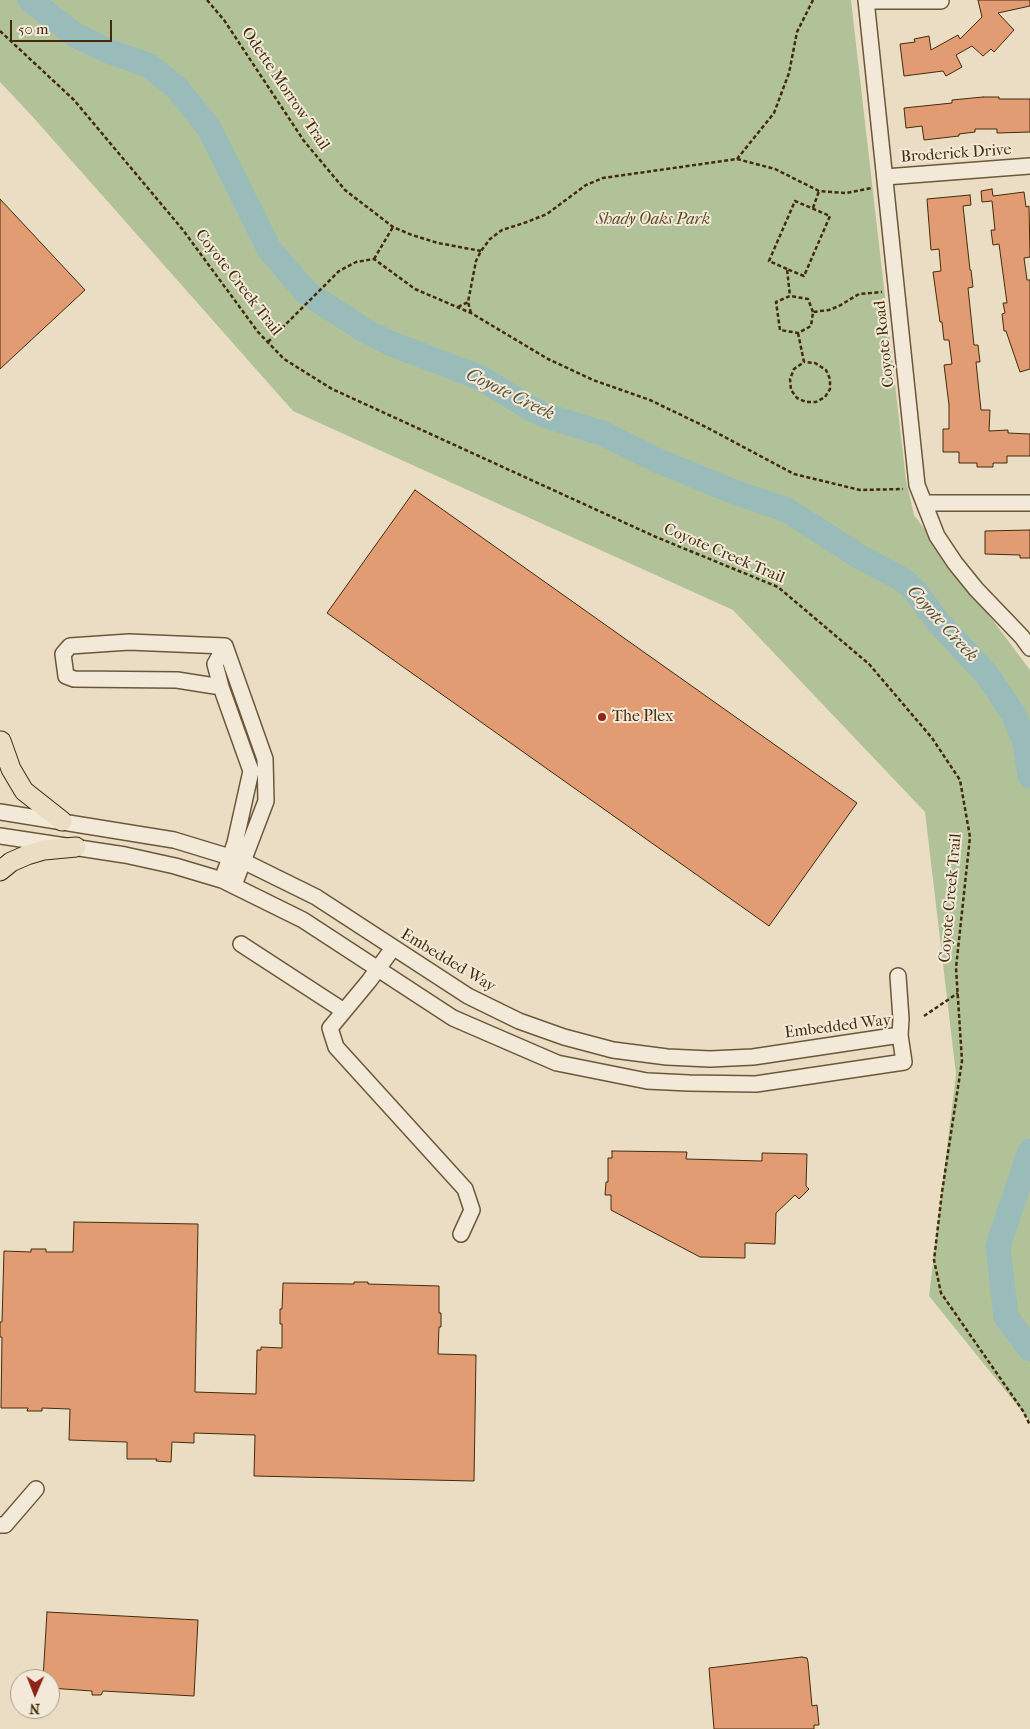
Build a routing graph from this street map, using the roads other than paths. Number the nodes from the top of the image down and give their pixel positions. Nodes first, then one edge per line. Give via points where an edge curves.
1 (866, 1) edge
2 (941, 1) edge
3 (1030, 166) edge
4 (885, 177) junction
5 (1030, 503) edge
6 (924, 504) junction
7 (225, 646) junction
8 (1030, 648) edge
9 (221, 687) junction
10 (0, 743) edge
11 (246, 796) junction
12 (266, 801) junction
13 (0, 812) edge
14 (62, 821) junction
15 (0, 836) edge
16 (76, 848) junction
17 (236, 859) junction
18 (0, 872) edge
19 (228, 882) junction
20 (241, 944) dead end
21 (393, 948) junction
22 (379, 969) junction
23 (898, 976) dead end
24 (344, 1012) junction
25 (900, 1035) junction
26 (461, 1234) dead end
27 (36, 1489) dead end
28 (0, 1525) edge

1 - 2 street
1 - 4 street, Coyote Road
3 - 4 street, Broderick Drive
4 - 6 street, Coyote Road via 917,485
5 - 6 street
6 - 8 street, Coyote Road via 937,536 955,563
7 - 9 street via 215,664
7 - 9 street via 129,642 70,646 63,654 66,676 74,679 177,680
7 - 12 street via 265,759
9 - 11 street via 251,771
10 - 14 main road via 24,791
11 - 12 street
11 - 17 street via 234,843
12 - 17 street
13 - 14 street, Embedded Way
14 - 17 street, Embedded Way via 174,840
15 - 16 street, Embedded Way
16 - 18 main road via 44,850 27,855 11,862
16 - 19 street, Embedded Way via 125,855
17 - 19 street
17 - 21 street, Embedded Way via 316,897
19 - 22 street, Embedded Way via 304,920
20 - 24 street
21 - 22 street
21 - 25 street, Embedded Way via 468,996 519,1021 614,1050 666,1058 753,1057
22 - 24 street
22 - 25 street, Embedded Way via 453,1018 557,1063 647,1081 756,1084 904,1062
23 - 25 street
24 - 26 street via 330,1028 336,1047 466,1189 472,1210
27 - 28 street via 4,1525

